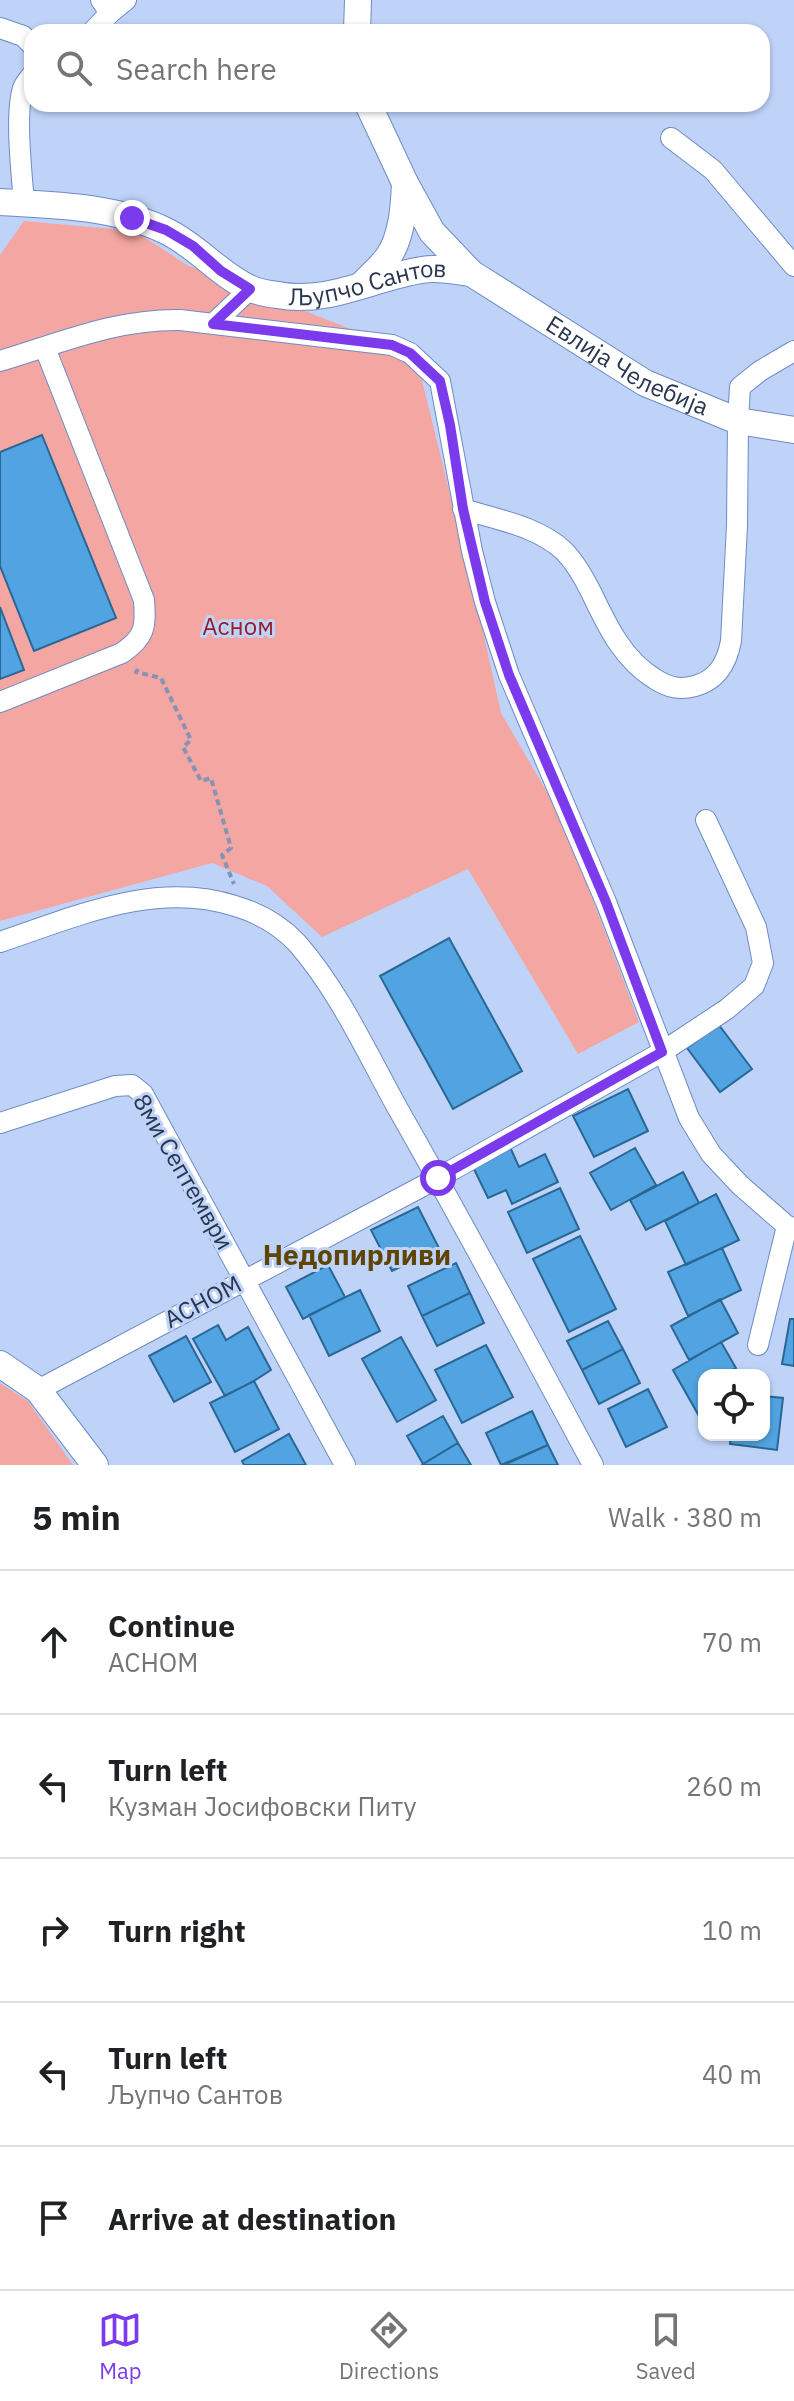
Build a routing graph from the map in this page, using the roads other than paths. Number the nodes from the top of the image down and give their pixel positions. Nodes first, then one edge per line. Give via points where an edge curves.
1 (358, 0) edge
2 (112, 4) edge
3 (98, 24) edge
4 (357, 24) edge
5 (0, 28) edge
6 (24, 37) edge
7 (24, 86) edge
8 (372, 112) edge
9 (671, 138) dead end
10 (405, 183) junction
11 (12, 202) edge
12 (794, 266) edge
13 (471, 273) junction
14 (362, 285) junction
15 (250, 289) junction
16 (213, 324) junction
17 (45, 348) junction
18 (794, 351) edge
19 (0, 361) edge
20 (738, 421) junction
21 (794, 430) edge
22 (463, 509) junction
23 (0, 702) edge
24 (706, 820) dead end
25 (0, 942) edge
26 (662, 1052) junction
27 (0, 1123) edge
28 (438, 1178) junction
29 (790, 1227) edge
30 (244, 1280) junction
31 (758, 1345) dead end
32 (0, 1364) edge
33 (38, 1390) junction
34 (95, 1465) edge
35 (345, 1465) edge
36 (593, 1465) edge

1 - 4 street
2 - 3 street
5 - 6 street
7 - 11 street
8 - 10 street
9 - 12 street via 713,170
10 - 13 street via 432,232
10 - 14 street via 404,208 389,256
11 - 15 street, Љупчо Сантов via 104,211 166,230
13 - 14 street, Љупчо Сантов via 425,269
13 - 20 street, Евлија Челебија via 645,383
14 - 15 street, Љупчо Сантов via 307,298
15 - 16 street
16 - 17 street via 152,320 99,329
16 - 22 street via 392,345 410,353 440,381
17 - 19 street
17 - 23 street via 144,600 146,620 138,642 122,653
18 - 20 street via 740,387
20 - 21 street, Евлија Челебија
20 - 22 street via 731,641 728,659 703,684 682,689 641,671 619,646 567,553 544,535
22 - 26 street via 509,675 606,902
24 - 26 street, АСНОМ via 756,927 763,963 754,986
25 - 28 street via 126,902 153,899 211,900 269,919 296,942 329,987
26 - 28 street, АСНОМ
26 - 29 street via 689,1118 711,1154
27 - 30 street, 8ми Септември via 132,1085 143,1094
28 - 30 street, АСНОМ
28 - 36 street
29 - 31 street
30 - 33 street, АСНОМ
30 - 35 street, 8ми Септември
32 - 33 street
33 - 34 street

